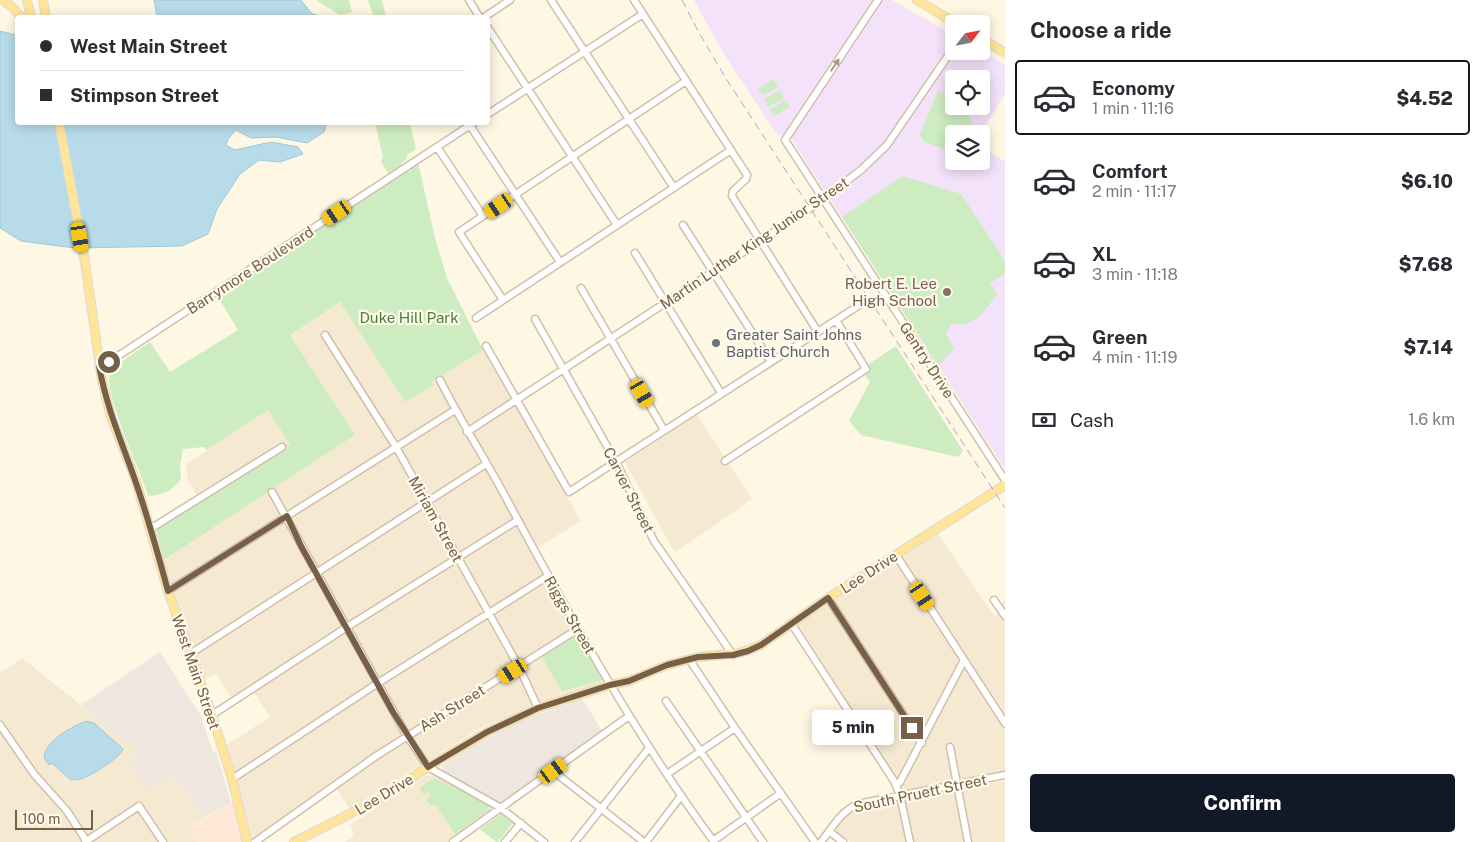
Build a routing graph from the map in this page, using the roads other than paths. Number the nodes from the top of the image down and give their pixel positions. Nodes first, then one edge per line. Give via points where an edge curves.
1 (3, 0) edge
2 (469, 0) edge
3 (510, 0) edge
4 (551, 0) edge
5 (634, 0) edge
6 (878, 0) edge
7 (917, 0) edge
8 (44, 2) edge
9 (28, 3) edge
10 (643, 14) junction
11 (20, 15) edge
12 (46, 15) edge
13 (480, 15) edge
14 (487, 15) edge
15 (945, 17) edge
16 (490, 31) edge
17 (990, 43) edge
18 (585, 52) junction
19 (1005, 52) edge
20 (945, 60) edge
21 (686, 81) junction
22 (527, 89) junction
23 (490, 113) edge
24 (629, 119) junction
25 (60, 125) edge
26 (468, 125) edge
27 (472, 125) edge
28 (437, 147) junction
29 (731, 150) junction
30 (572, 157) junction
31 (674, 188) junction
32 (515, 195) junction
33 (823, 200) junction
34 (483, 216) junction
35 (617, 225) junction
36 (683, 225) dead end
37 (760, 242) junction
38 (635, 253) dead end
39 (560, 262) junction
40 (713, 272) junction
41 (581, 288) dead end
42 (503, 300) junction
43 (666, 302) junction
44 (858, 306) dead end
45 (476, 318) dead end
46 (535, 319) dead end
47 (836, 320) junction
48 (818, 332) junction
49 (325, 335) dead end
50 (610, 338) junction
51 (486, 346) dead end
52 (771, 362) junction
53 (99, 366) junction
54 (563, 370) junction
55 (440, 380) dead end
56 (721, 393) junction
57 (517, 400) junction
58 (455, 410) junction
59 (664, 430) junction
60 (467, 432) junction
61 (282, 446) dead end
62 (396, 447) junction
63 (725, 461) dead end
64 (616, 462) junction
65 (486, 464) junction
66 (1005, 480) edge
67 (1005, 485) edge
68 (272, 492) dead end
69 (427, 503) junction
70 (287, 516) junction
71 (518, 520) junction
72 (150, 529) junction
73 (896, 554) junction
74 (457, 558) junction
75 (316, 573) junction
76 (548, 576) junction
77 (168, 591) junction
78 (828, 598) junction
79 (994, 600) dead end
80 (489, 614) junction
81 (1005, 616) edge
82 (791, 623) junction
83 (347, 627) junction
84 (578, 629) junction
85 (190, 654) junction
86 (733, 655) junction
87 (689, 659) junction
88 (964, 660) junction
89 (519, 667) junction
90 (378, 683) junction
91 (610, 685) junction
92 (666, 701) dead end
93 (538, 708) junction
94 (212, 715) junction
95 (629, 716) junction
96 (1005, 722) edge
97 (0, 724) edge
98 (735, 728) junction
99 (407, 736) junction
100 (922, 743) junction
101 (950, 747) dead end
102 (649, 748) junction
103 (699, 751) junction
104 (428, 767) junction
105 (553, 771) junction
106 (666, 774) junction
107 (1005, 775) edge
108 (232, 779) junction
109 (957, 785) junction
110 (896, 786) junction
111 (781, 792) junction
112 (900, 795) junction
113 (681, 796) junction
114 (501, 808) junction
115 (601, 809) junction
116 (746, 818) junction
117 (521, 823) junction
118 (829, 831) junction
119 (86, 842) edge
120 (164, 842) edge
121 (248, 842) edge
122 (255, 842) edge
123 (294, 842) edge
124 (453, 842) edge
125 (505, 842) edge
126 (544, 842) edge
127 (575, 842) edge
128 (645, 842) edge
129 (713, 842) edge
130 (763, 842) edge
131 (815, 842) edge
132 (821, 842) edge
133 (843, 842) edge
134 (910, 842) edge
135 (968, 842) edge

1 - 11 main road
2 - 13 street
3 - 14 street
4 - 18 street
5 - 10 street
33 -> 6 street, Gentry Drive via 785,140
7 - 15 main road
8 - 9 main road
8 - 12 main road
10 - 18 street
10 - 21 street
16 - 22 street
17 - 19 main road
18 - 22 street
18 - 24 street
20 - 33 street, Martin Luther King Junior Street via 887,145 862,170
21 - 24 street
21 - 29 street
22 - 23 street
22 - 30 street
24 - 30 street
24 - 31 street
25 - 53 main road, West Main Street via 84,256
26 - 28 street, Barrymore Boulevard
27 - 32 street
28 - 34 street
28 - 53 street, Barrymore Boulevard
29 - 31 street
29 - 37 street via 747,175 733,190 732,196
30 - 32 street
30 - 35 street
31 - 35 street
32 - 34 street
32 - 39 street
33 - 37 street, Martin Luther King Junior Street
33 - 66 street, Gentry Drive
34 - 42 street via 459,232
35 - 39 street
36 - 40 street
37 - 40 street, Martin Luther King Junior Street
37 - 48 street
38 - 43 street
39 - 42 street
40 - 43 street, Martin Luther King Junior Street
40 - 52 street
41 - 50 street
42 - 45 street
43 - 50 street, Martin Luther King Junior Street
43 - 56 street
44 - 47 street
46 - 54 street, Carver Street
47 - 48 street
47 - 63 street via 866,369
48 - 52 street
49 - 62 street, Miriam Street
50 - 54 street, Martin Luther King Junior Street
50 - 59 street
51 - 57 street
52 - 56 street
53 - 72 main road, West Main Street via 111,417 136,481
54 - 57 street, Martin Luther King Junior Street
54 - 64 street, Carver Street
55 - 58 street, Riggs Street
56 - 59 street
57 - 60 street, Martin Luther King Junior Street
57 - 64 street via 568,492
58 - 60 street, Riggs Street
58 - 62 street
59 - 64 street
60 - 65 street, Riggs Street
61 - 72 street
62 - 69 street, Miriam Street
62 - 70 street
64 - 86 street, Carver Street via 654,540
65 - 69 street
65 - 71 street, Riggs Street
67 - 73 main road, Lee Drive
68 - 70 street
69 - 74 street, Miriam Street
69 - 75 street
70 - 75 street
70 - 77 street
71 - 74 street
71 - 76 street, Riggs Street
72 - 77 main road, West Main Street
73 - 78 main road, Lee Drive
73 - 88 street
74 - 80 street, Miriam Street
74 - 83 street
75 - 83 street
75 - 85 street
76 - 80 street
76 - 84 street, Riggs Street
77 - 85 main road, West Main Street
78 - 82 main road, Lee Drive
78 - 100 street
79 - 81 street
80 - 89 street, Miriam Street
80 - 90 street
82 - 86 main road, Lee Drive via 761,645
82 - 110 street
83 - 90 street
83 - 94 street
84 - 89 street, Ash Street
84 - 91 street, Riggs Street
85 - 94 main road, West Main Street
86 - 87 main road, Lee Drive
87 - 91 main road, Lee Drive
87 - 98 street
88 - 96 street
88 - 100 street
89 - 93 street, Miriam Street
89 - 99 street, Ash Street
90 - 99 street
90 - 108 street
91 - 93 main road, Lee Drive
91 - 95 street, Riggs Street
92 - 103 street
93 - 104 main road, Lee Drive via 487,732
94 - 108 main road, West Main Street
95 - 102 street, Riggs Street
95 - 105 street
97 - 119 street
98 - 103 street
98 - 111 street
99 - 104 street
99 - 122 street, Ash Street
100 - 110 street
101 - 109 street
102 - 106 street, Riggs Street
102 - 115 street
103 - 106 street
103 - 116 street
104 - 114 street
104 - 123 main road, Lee Drive via 380,798
105 - 114 street
105 - 115 street
106 - 113 street, Riggs Street
107 - 109 street, South Pruett Street
108 - 121 main road, West Main Street
109 - 112 street, South Pruett Street
109 - 135 street
110 - 112 street
111 - 116 street
111 - 131 street
112 - 118 street, South Pruett Street via 850,807
112 - 134 street
113 - 128 street
113 - 129 street, Riggs Street
114 - 117 street
114 - 124 street
115 - 127 street
115 - 128 street
116 - 129 street
116 - 130 street
117 - 125 street
117 - 126 street
118 - 132 street, South Pruett Street
118 - 133 street
119 - 120 street via 140,806

